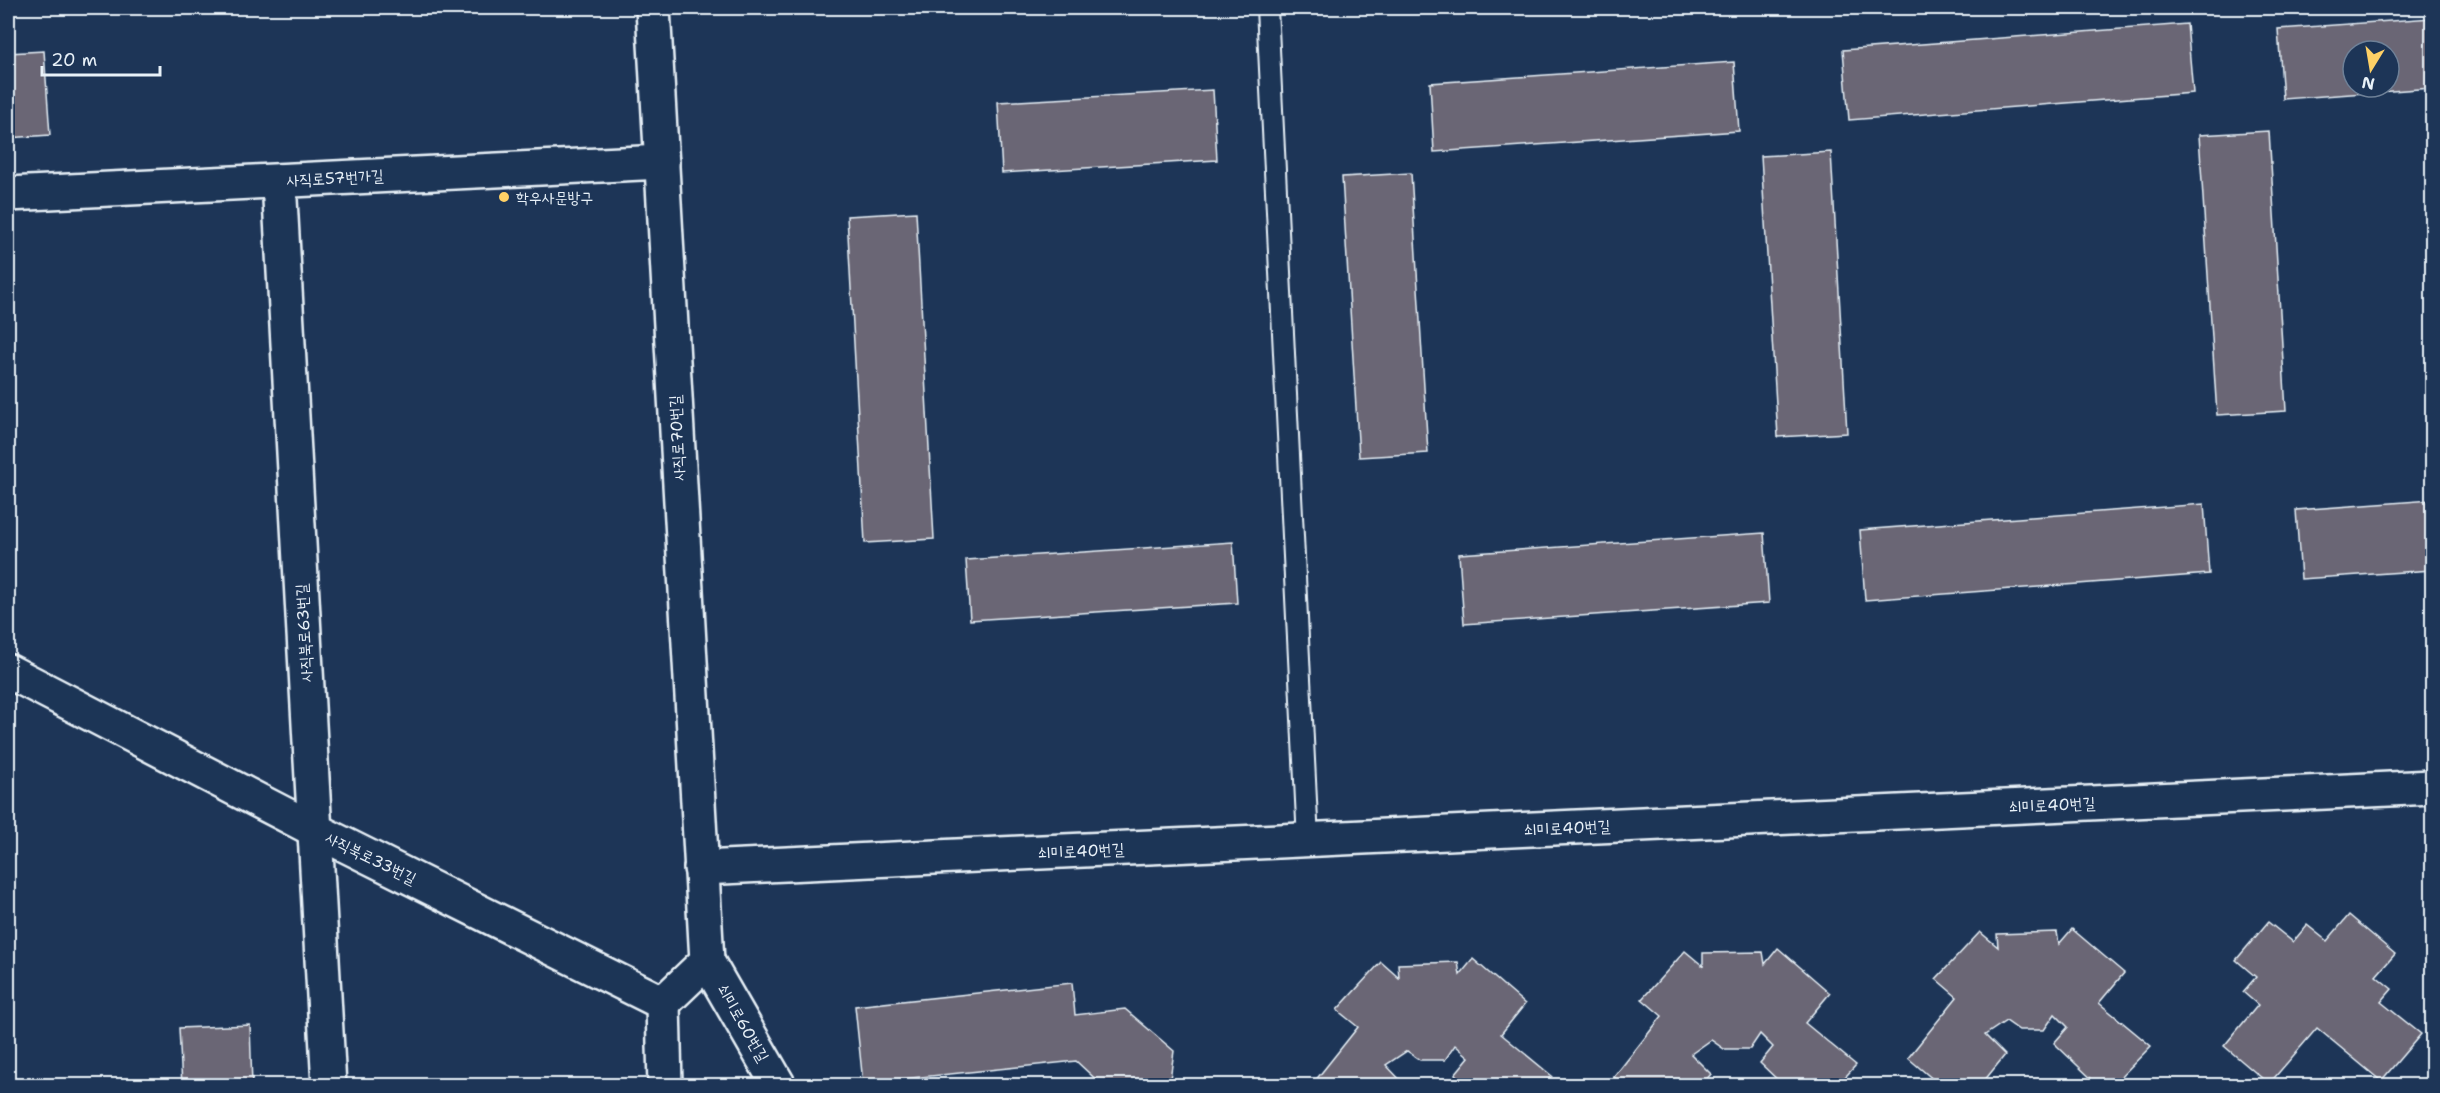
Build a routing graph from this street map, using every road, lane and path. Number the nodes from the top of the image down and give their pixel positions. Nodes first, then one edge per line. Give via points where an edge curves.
1 (653, 8) edge
2 (1267, 8) edge
3 (662, 162) junction
4 (279, 181) junction
5 (8, 194) edge
6 (8, 671) edge
7 (2433, 787) edge
8 (315, 830) junction
9 (1308, 841) junction
10 (701, 868) junction
11 (707, 960) junction
12 (663, 1003) junction
13 (329, 1086) edge
14 (665, 1086) edge
15 (779, 1086) edge

1 - 3 street, 사직로70번길
2 - 9 lane
3 - 4 street, 사직로57번가길
3 - 10 street, 사직로70번길
4 - 5 street, 사직로57번가길
4 - 8 street, 사직북로63번길
6 - 8 street, 사직북로33번길
7 - 9 street, 쇠미로40번길
8 - 12 street, 사직북로33번길
8 - 13 street, 사직북로63번길
9 - 10 street, 쇠미로40번길
10 - 11 street, 사직로70번길
11 - 12 street
11 - 15 street, 쇠미로60번길
12 - 14 street

